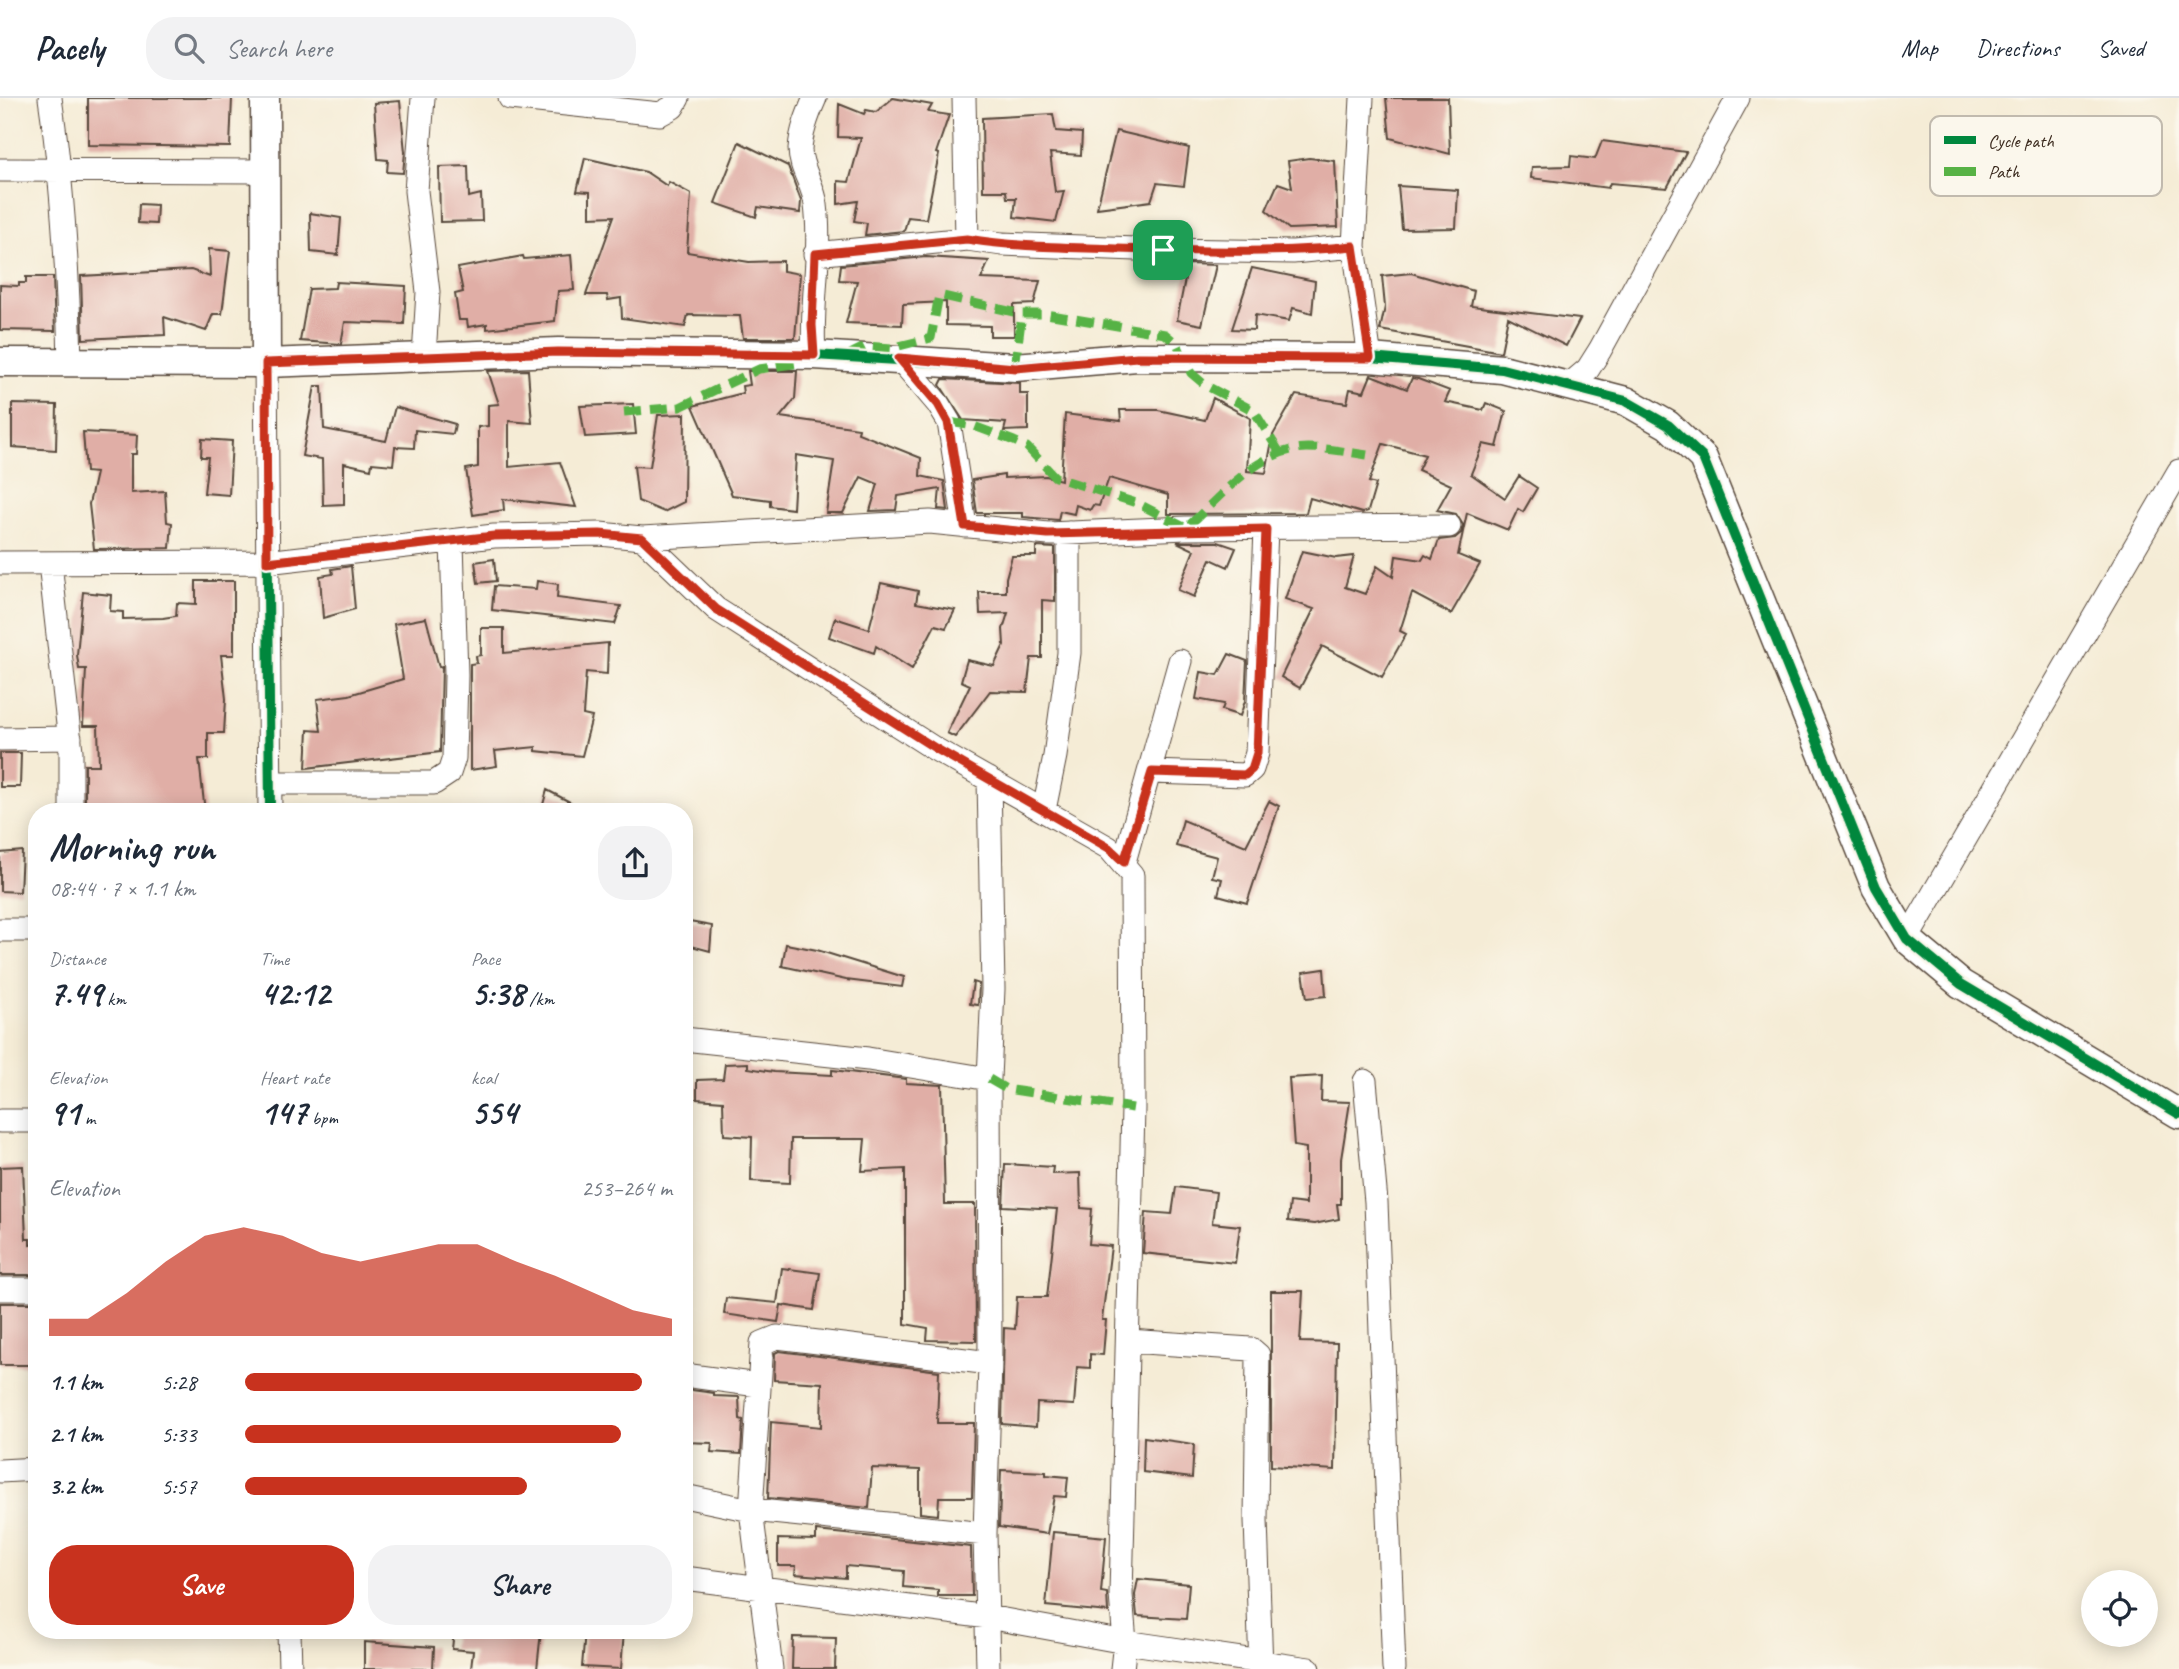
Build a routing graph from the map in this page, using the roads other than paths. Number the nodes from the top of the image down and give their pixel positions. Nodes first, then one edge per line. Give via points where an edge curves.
1 (50, 98) edge
2 (265, 98) edge
3 (423, 98) edge
4 (510, 98) edge
5 (678, 98) edge
6 (816, 98) edge
7 (964, 98) edge
8 (1362, 98) edge
9 (1738, 98) edge
10 (0, 170) edge
11 (61, 171) junction
12 (264, 171) junction
13 (967, 239) junction
14 (1353, 246) junction
15 (815, 254) junction
16 (814, 355) junction
17 (424, 356) junction
18 (899, 358) junction
19 (1370, 358) junction
20 (0, 362) edge
21 (70, 363) junction
22 (266, 363) junction
23 (1569, 385) junction
24 (2179, 471) edge
25 (965, 526) junction
26 (1449, 526) dead end
27 (1266, 529) junction
28 (1069, 533) junction
29 (642, 538) junction
30 (452, 542) junction
31 (267, 562) junction
32 (0, 563) edge
33 (50, 563) junction
34 (1180, 661) dead end
35 (70, 738) junction
36 (0, 739) edge
37 (1152, 772) junction
38 (989, 779) junction
39 (270, 783) junction
40 (71, 803) edge
41 (270, 803) edge
42 (1044, 810) junction
43 (1124, 862) junction
44 (0, 930) edge
45 (28, 930) edge
46 (1907, 939) junction
47 (693, 1040) edge
48 (989, 1079) junction
49 (1365, 1081) dead end
50 (2179, 1114) edge
51 (0, 1121) edge
52 (28, 1121) edge
53 (0, 1289) edge
54 (28, 1289) edge
55 (1128, 1341) junction
56 (990, 1363) junction
57 (693, 1376) edge
58 (758, 1385) junction
59 (28, 1469) edge
60 (0, 1471) edge
61 (693, 1498) edge
62 (751, 1510) junction
63 (985, 1534) junction
64 (693, 1579) edge
65 (762, 1587) junction
66 (988, 1617) junction
67 (289, 1639) edge
68 (1125, 1642) junction
69 (1262, 1666) edge
70 (290, 1669) edge
71 (771, 1669) edge
72 (988, 1669) edge
73 (1122, 1669) edge
74 (1309, 1669) edge
75 (1394, 1669) edge

1 - 11 street
2 - 12 street
3 - 17 street via 416,191 428,292
4 - 5 street via 660,114
6 - 15 street via 800,148 816,206
7 - 13 street
8 - 14 street
9 - 23 street via 1600,350 1588,369
10 - 11 street
11 - 12 street
11 - 21 street
12 - 22 street
13 - 14 street via 1176,251 1293,252
13 - 15 street
14 - 19 street
15 - 16 street
16 - 17 street via 558,352
16 - 18 street
17 - 22 street
18 - 19 street via 1016,368 1137,357
18 - 25 street via 948,422
19 - 23 street via 1502,369
20 - 21 street
21 - 22 street
22 - 31 street
23 - 46 street via 1626,401 1668,425 1703,458 1876,887
24 - 46 street
25 - 28 street
25 - 29 street via 930,522
26 - 27 street
27 - 28 street
27 - 37 street via 1257,753 1252,769 1245,775
28 - 42 street via 1069,653
29 - 30 street via 600,534
29 - 38 street via 716,609
30 - 31 street
30 - 39 street via 456,675 454,758 449,773 434,783
31 - 33 street
31 - 39 street
32 - 33 street
33 - 35 street
34 - 37 street
35 - 36 street
35 - 40 street
37 - 43 street
38 - 42 street
38 - 48 street via 993,989
39 - 41 street
42 - 43 street via 1109,848
43 - 55 street via 1132,875 1134,894
44 - 45 street
46 - 50 street via 1961,985
47 - 48 street via 868,1059
48 - 56 street
49 - 75 street via 1376,1202
51 - 52 street
53 - 54 street
55 - 68 street via 1121,1595
55 - 69 street via 1251,1349 1258,1355 1256,1520
56 - 58 street via 777,1337 762,1343
56 - 63 street
57 - 58 street
58 - 62 street
59 - 60 street
61 - 62 street
62 - 63 street
62 - 65 street
63 - 66 street
64 - 65 street
65 - 66 street
65 - 71 street
66 - 68 street
66 - 72 street
67 - 70 street
68 - 69 street
68 - 73 street
69 - 74 street

